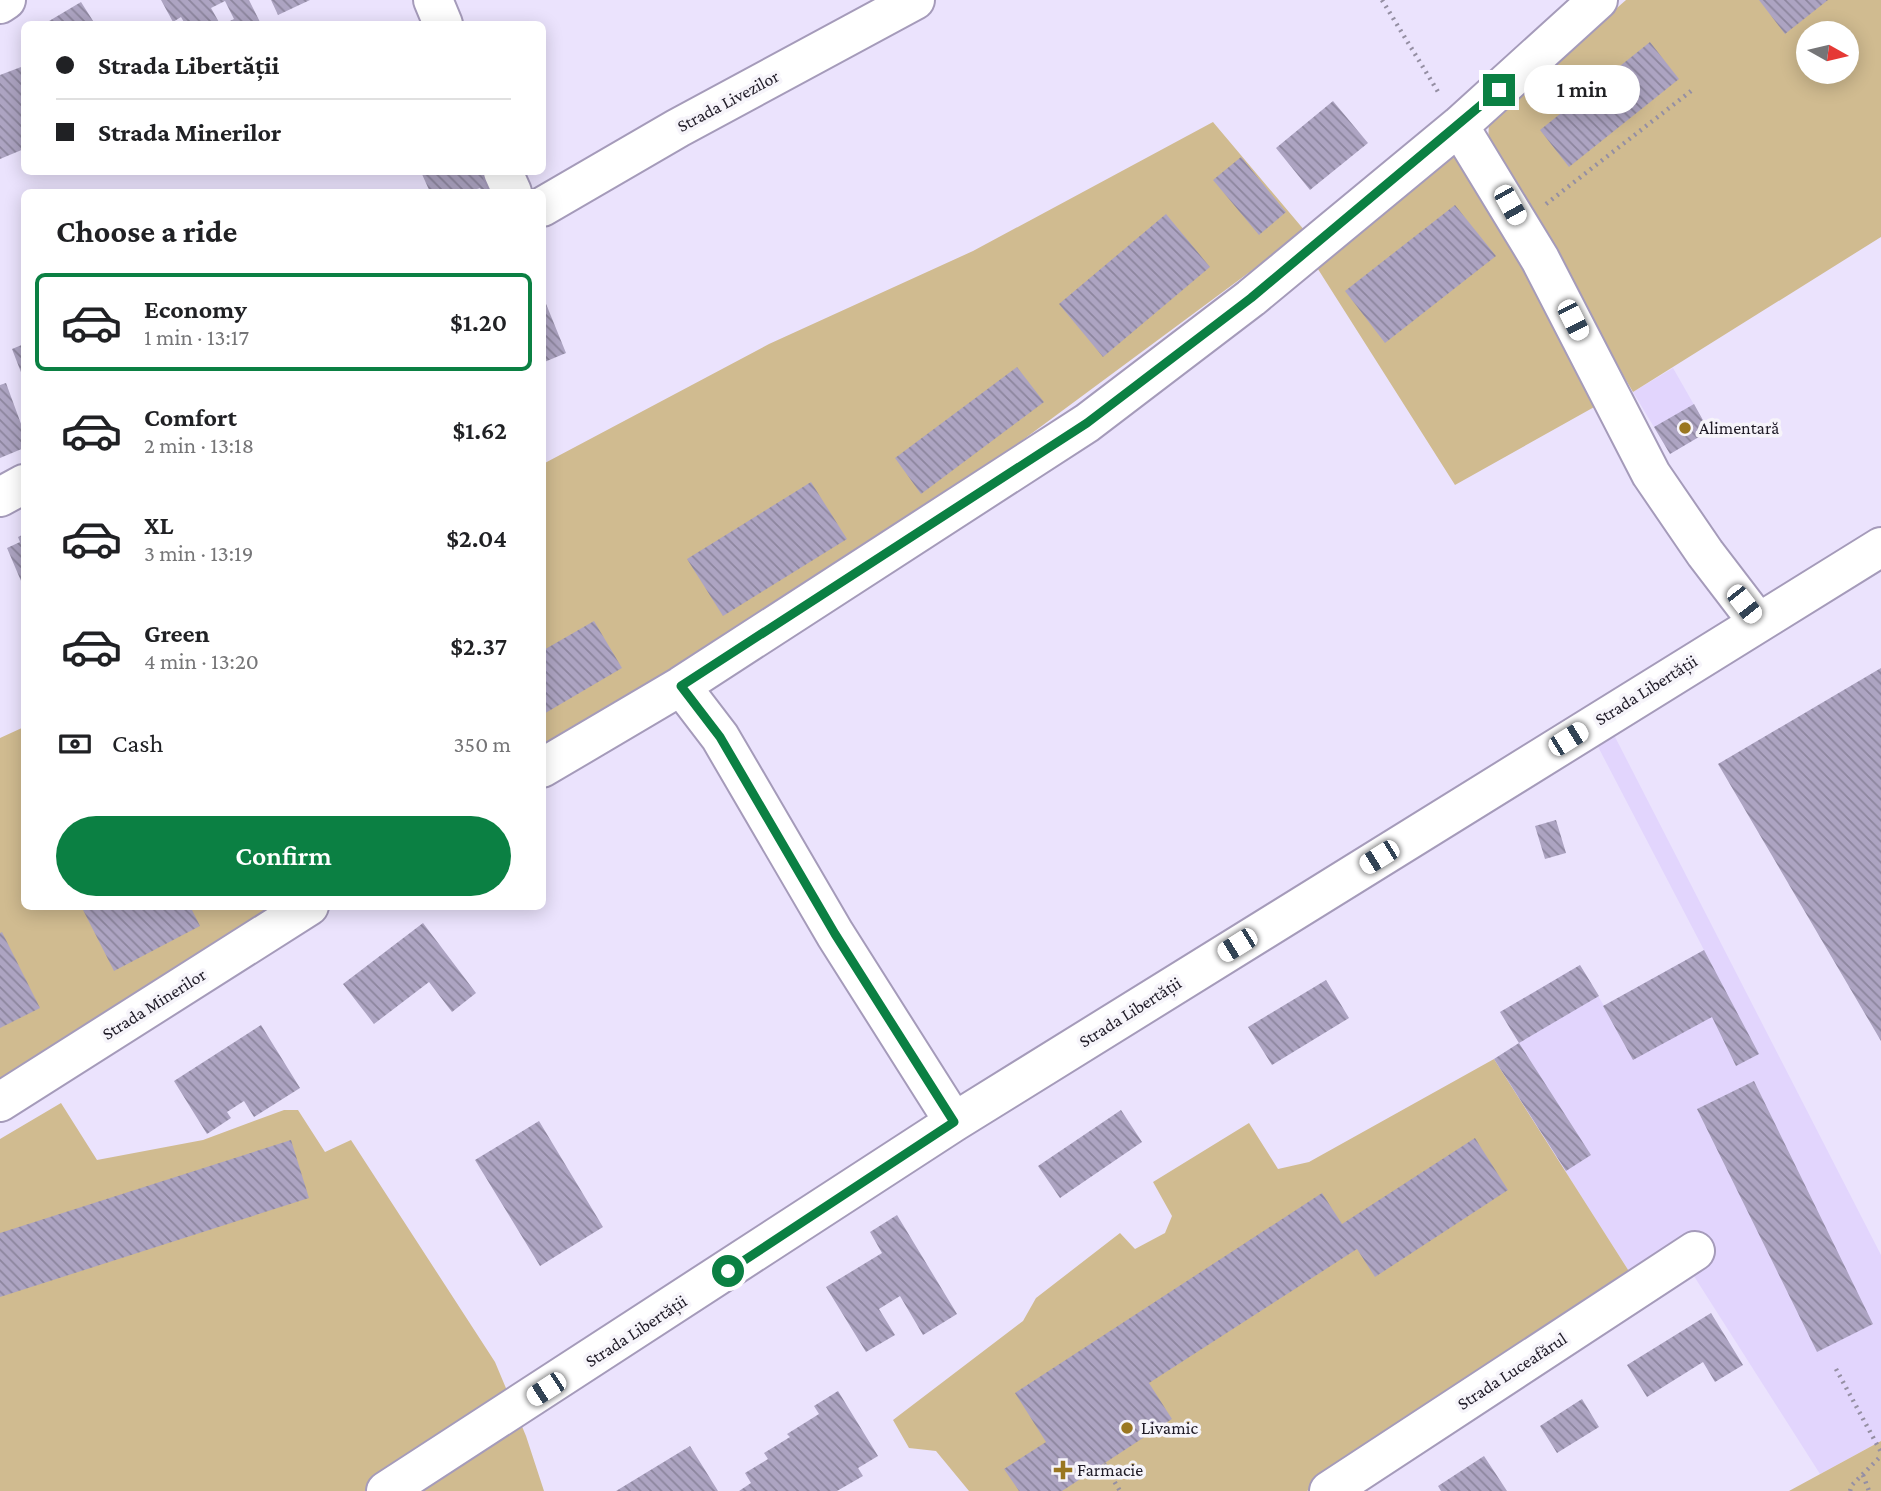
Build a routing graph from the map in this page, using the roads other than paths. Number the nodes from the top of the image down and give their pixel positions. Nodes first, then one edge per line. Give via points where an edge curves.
1 (6, 0) edge
2 (433, 0) edge
3 (915, 0) edge
4 (1598, 0) edge
5 (0, 4) edge
6 (442, 21) edge
7 (1459, 125) junction
8 (546, 205) edge
9 (21, 486) edge
10 (0, 497) edge
11 (1881, 547) edge
12 (1757, 621) junction
13 (681, 686) junction
14 (546, 766) edge
15 (303, 910) edge
16 (0, 1102) edge
17 (954, 1122) junction
18 (1695, 1251) dead end
19 (386, 1491) edge
20 (1329, 1491) edge

1 - 5 street
2 - 6 street
3 - 8 street, Strada Livezilor
4 - 7 street
7 - 12 street via 1520,223 1651,474
7 - 13 street via 1251,298 1087,423
9 - 10 street
11 - 12 street, Strada Libertății
12 - 17 street, Strada Libertății
13 - 14 street
13 - 17 street via 720,737 835,934
15 - 16 street, Strada Minerilor
17 - 19 street, Strada Libertății
18 - 20 street, Strada Luceafărul

